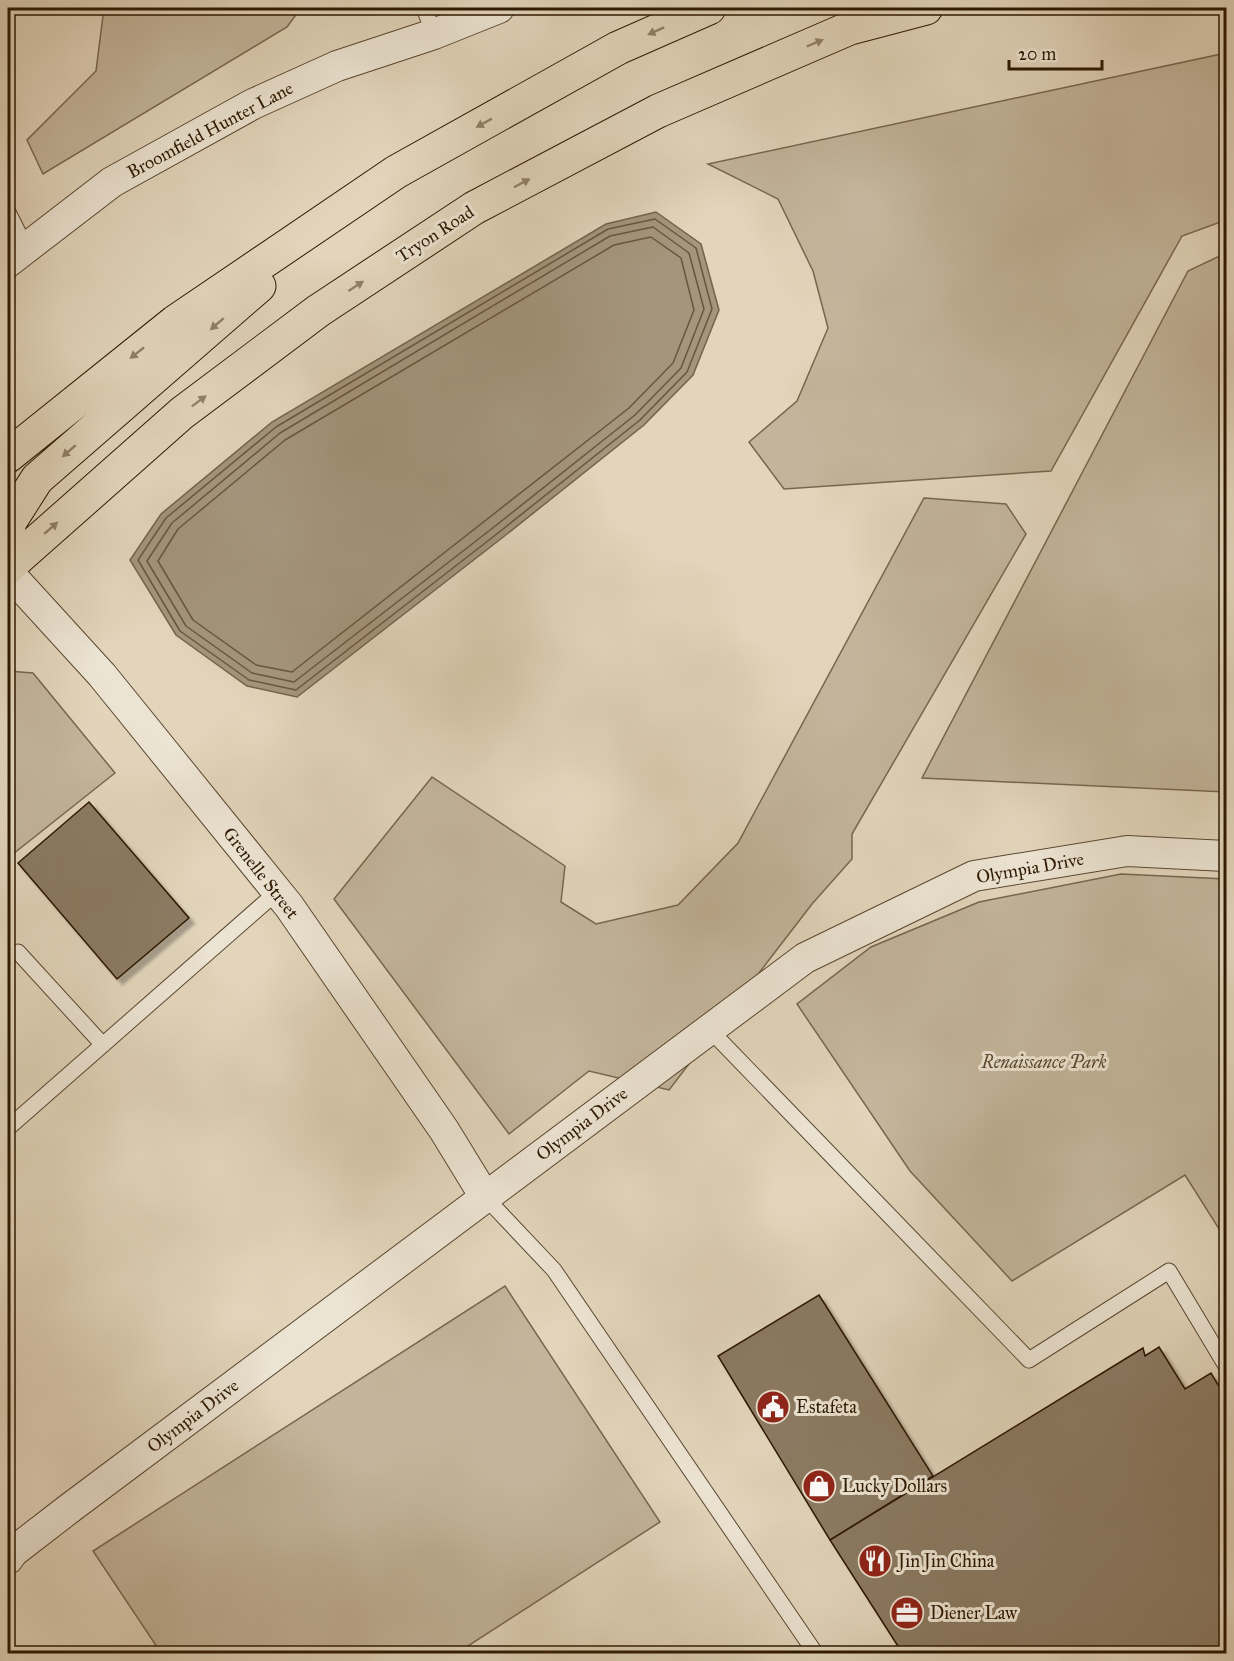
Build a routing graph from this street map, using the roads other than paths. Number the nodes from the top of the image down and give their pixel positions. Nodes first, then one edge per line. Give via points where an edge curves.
1 (499, 8) edge
2 (709, 8) edge
3 (926, 8) edge
4 (429, 21) edge
5 (354, 200) junction
6 (8, 212) edge
7 (17, 255) edge
8 (8, 456) edge
9 (8, 540) edge
10 (8, 567) edge
11 (8, 572) edge
12 (1227, 856) edge
13 (278, 892) junction
14 (18, 952) dead end
15 (709, 1029) junction
16 (103, 1045) junction
17 (8, 1128) edge
18 (484, 1197) junction
19 (1227, 1366) edge
20 (8, 1559) edge
21 (816, 1653) edge

1 - 4 street, Broomfield Hunter Lane
2 -> 5 main road via 618,48 396,172
10 -> 3 main road, Tryon Road via 182,413 318,311 474,208 668,106 850,28
4 - 7 street, Broomfield Hunter Lane via 253,104 112,182
5 -> 8 main road via 175,322
5 -> 9 main road via 38,478 9,523
6 - 7 lane
11 - 13 street, Grenelle Street via 102,675
12 - 15 street, Olympia Drive via 1127,851 975,876 805,958
13 - 16 lane
13 - 18 street, Grenelle Street via 444,1130
14 - 16 lane
15 - 18 street, Olympia Drive
15 - 19 lane via 1029,1360 1169,1271
16 - 17 lane
18 - 20 street, Olympia Drive via 29,1539
18 - 21 lane via 554,1270

